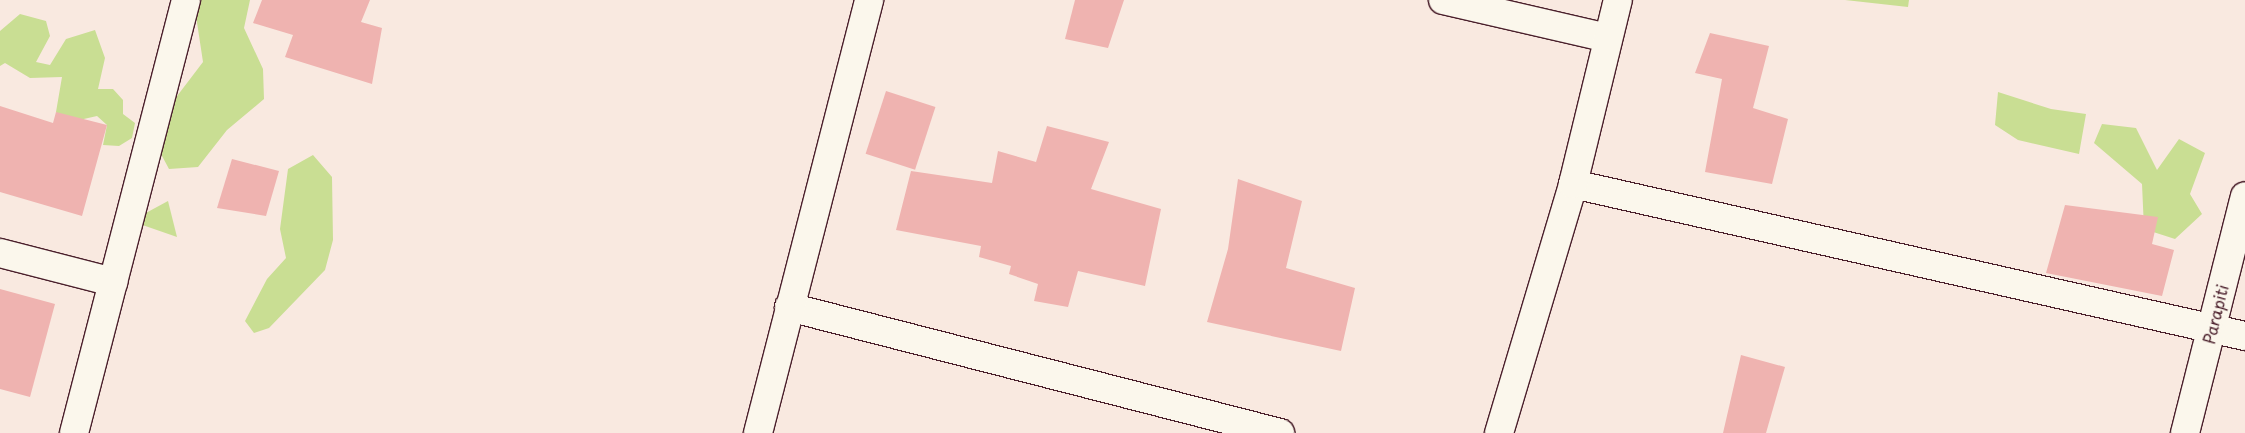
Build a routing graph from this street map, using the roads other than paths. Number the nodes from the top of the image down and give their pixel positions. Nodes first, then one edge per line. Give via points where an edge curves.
1 (186, 0) edge
2 (869, 0) edge
3 (1443, 0) edge
4 (1618, 0) edge
5 (1608, 38) junction
6 (1573, 184) junction
7 (2245, 196) edge
8 (0, 253) edge
9 (113, 282) junction
10 (789, 307) junction
11 (2211, 330) junction
12 (2245, 336) edge
13 (74, 433) edge
14 (758, 433) edge
15 (1280, 433) edge
16 (1499, 433) edge
17 (2185, 433) edge

1 - 9 street
2 - 10 street
3 - 5 street
4 - 5 street
5 - 6 street
6 - 11 street
6 - 16 street
7 - 11 street, Parapiti
8 - 9 street
9 - 13 street
10 - 14 street
10 - 15 street
11 - 12 street
11 - 17 street, Parapiti

